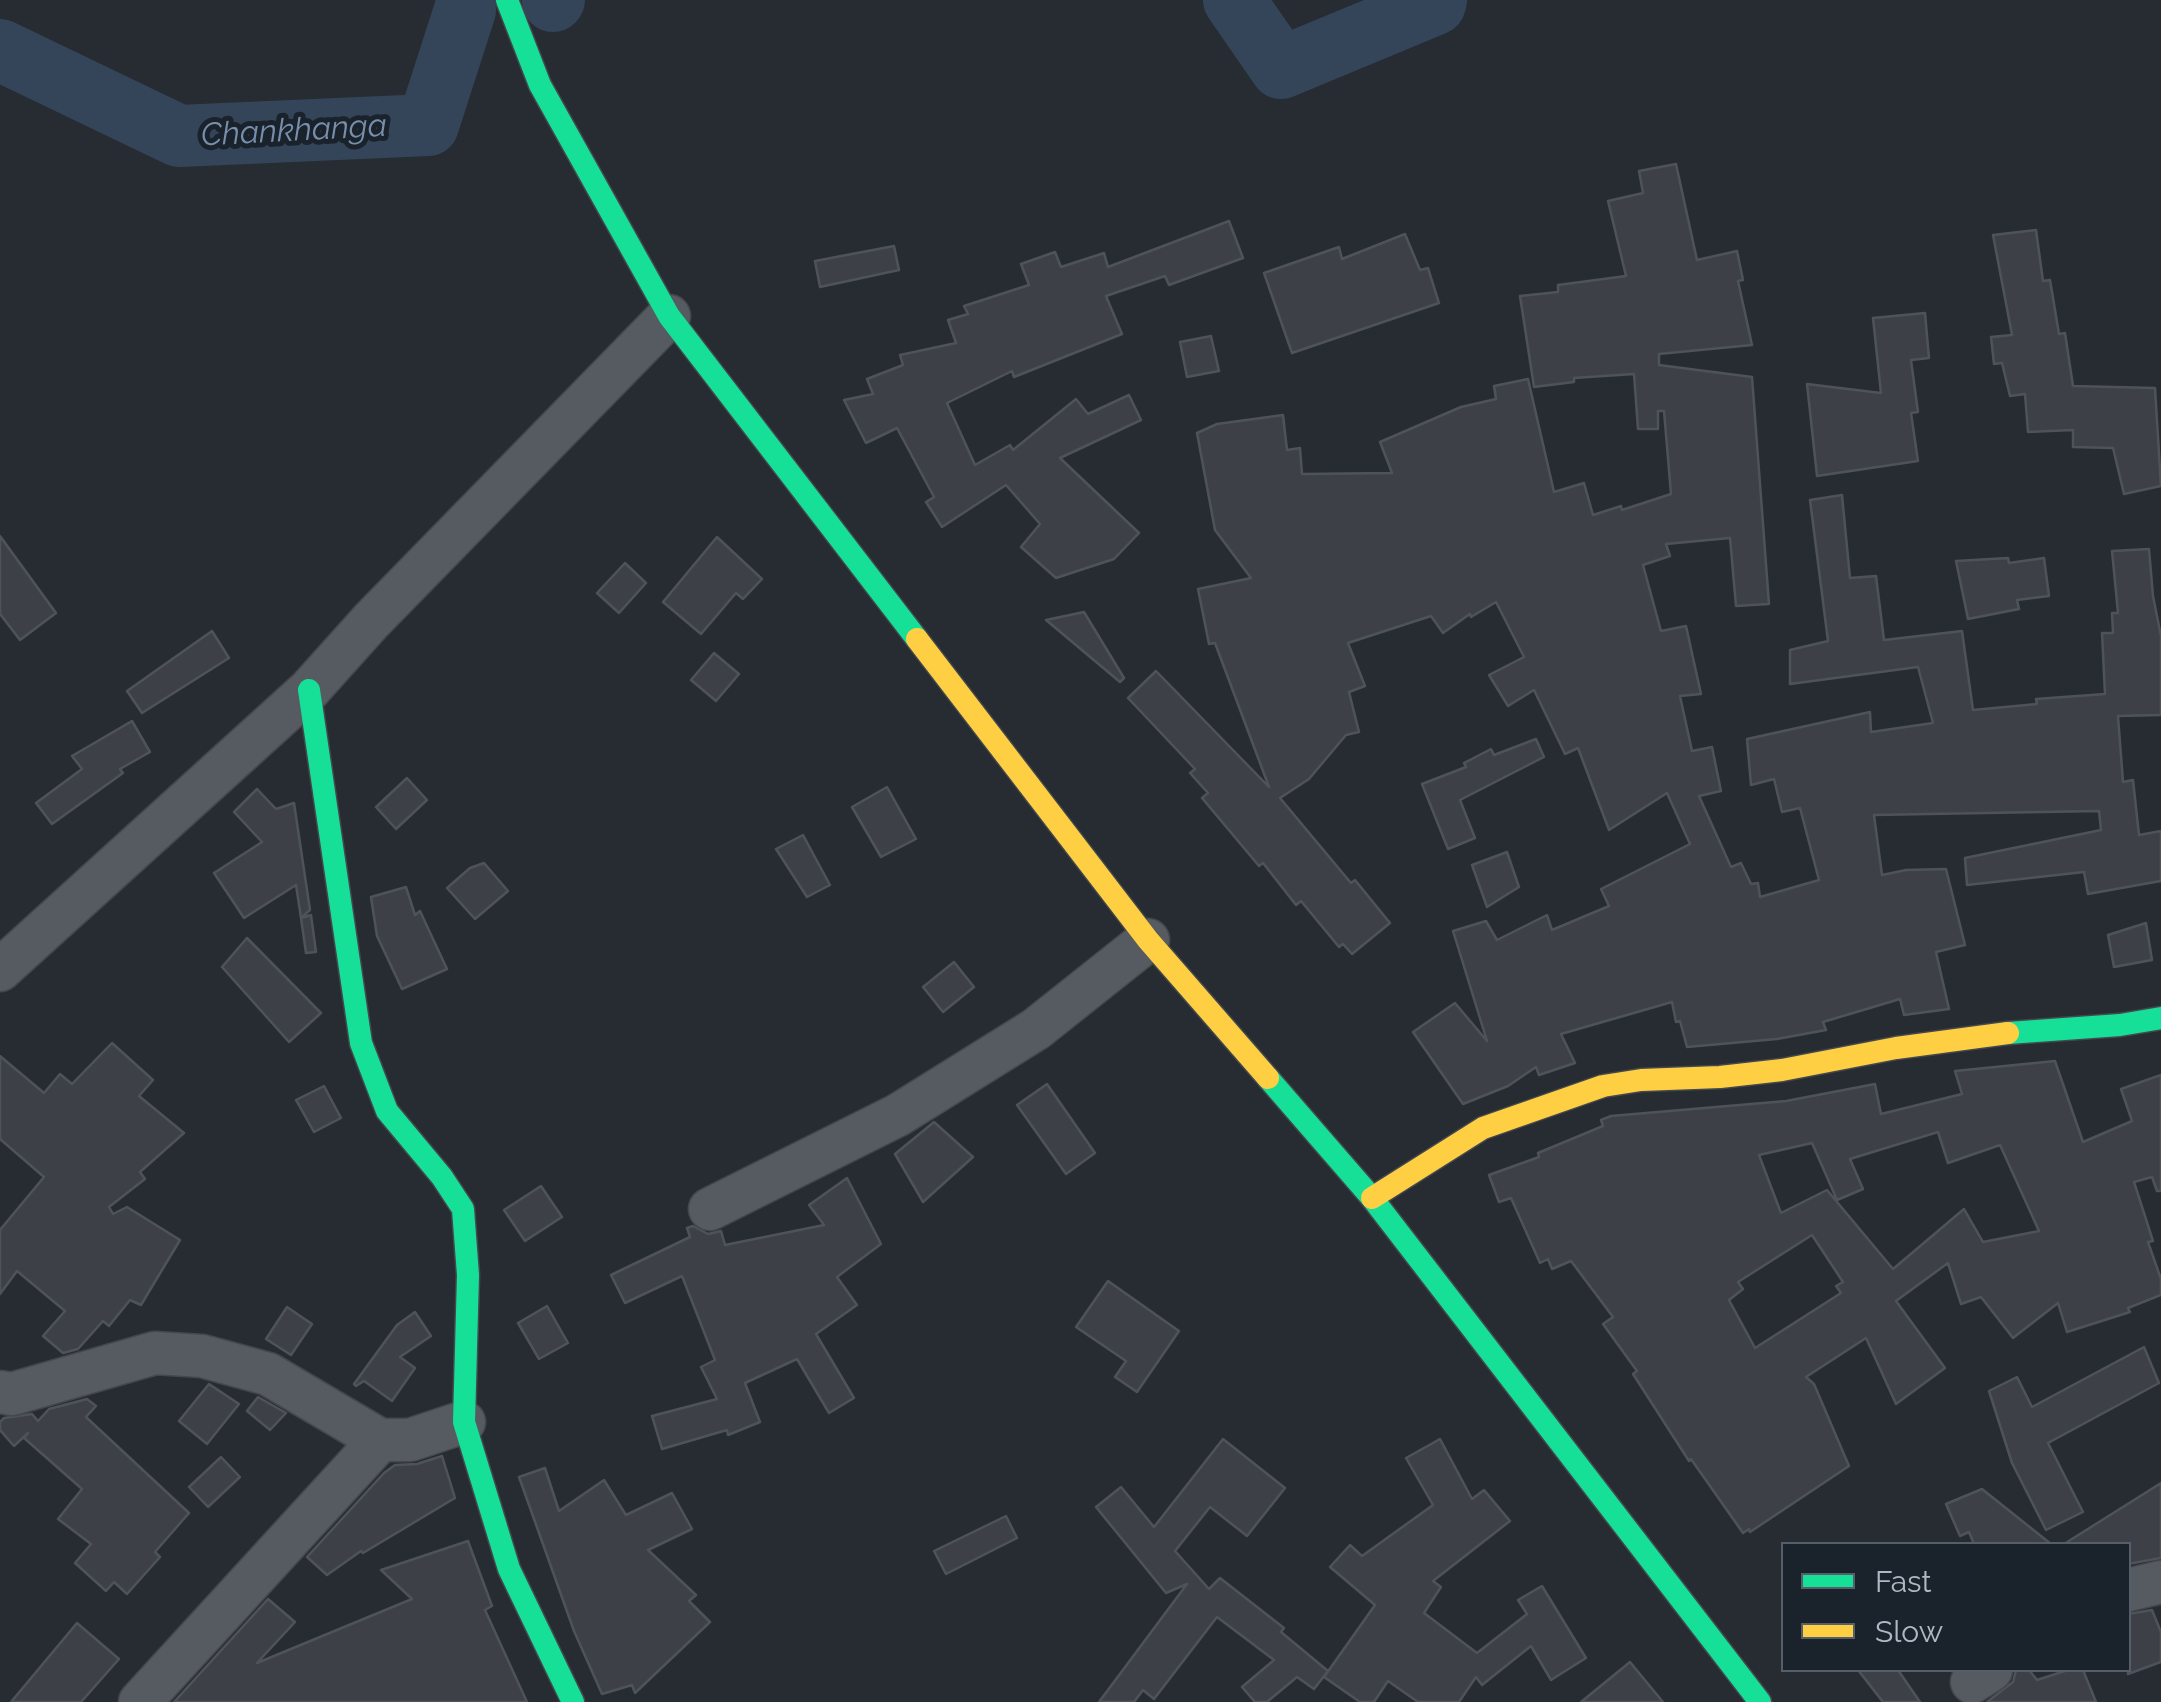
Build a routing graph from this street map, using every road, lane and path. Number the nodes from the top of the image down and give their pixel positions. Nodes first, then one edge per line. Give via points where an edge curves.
1 (507, 0) edge
2 (669, 316) junction
3 (309, 690) junction
4 (1148, 940) junction
5 (0, 970) edge
6 (2161, 1018) edge
7 (1372, 1198) junction
8 (710, 1210) dead end
9 (0, 1392) edge
10 (464, 1422) junction
11 (380, 1440) junction
12 (2161, 1582) edge
13 (2131, 1589) edge
14 (140, 1702) edge
15 (573, 1702) edge
16 (1760, 1702) edge

1 - 2 main road via 540,85
2 - 3 street
2 - 4 main road
3 - 5 street
3 - 10 main road via 361,1043 387,1112 463,1209
4 - 7 main road
4 - 8 street via 1036,1030 898,1115
6 - 7 main road via 2003,1033 1766,1072 1603,1086 1483,1128
7 - 16 main road
9 - 11 street via 155,1353 202,1356 268,1374
10 - 11 street via 410,1440
10 - 15 main road via 509,1569
11 - 14 street
12 - 13 street

